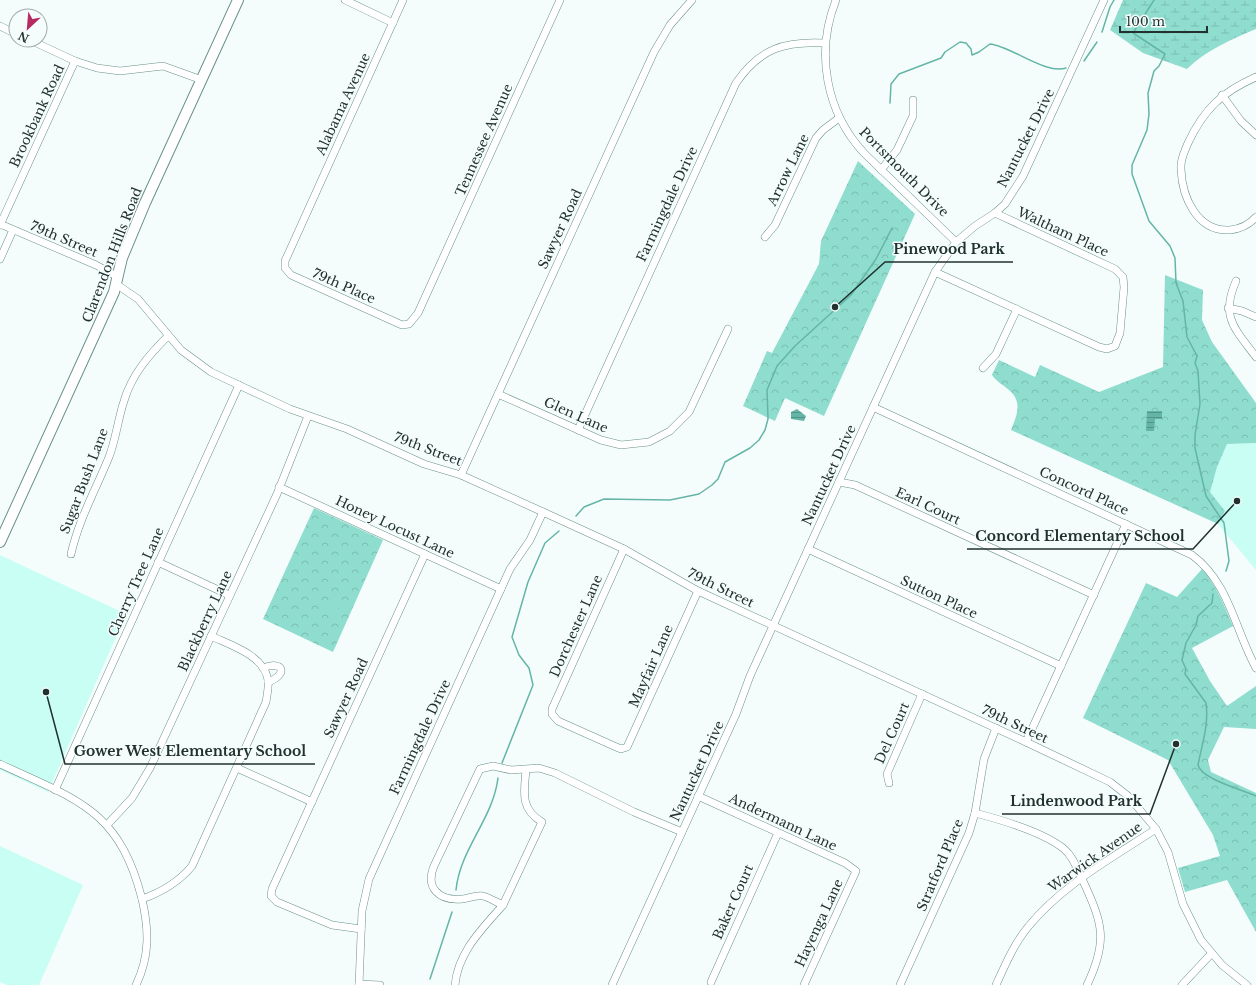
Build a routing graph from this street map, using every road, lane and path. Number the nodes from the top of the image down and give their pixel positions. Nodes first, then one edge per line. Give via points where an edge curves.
1 (238, 0) edge
2 (345, 0) edge
3 (403, 0) edge
4 (560, 0) edge
5 (692, 0) edge
6 (836, 0) edge
7 (1104, 0) edge
8 (393, 23) junction
9 (825, 43) junction
10 (47, 48) edge
11 (75, 61) junction
12 (1256, 77) edge
13 (202, 80) junction
14 (1222, 95) junction
15 (913, 100) dead end
16 (840, 118) junction
17 (1256, 135) edge
18 (881, 170) junction
19 (995, 213) junction
20 (1256, 216) edge
21 (304, 218) joint
22 (0, 224) edge
23 (13, 230) junction
24 (765, 237) dead end
25 (956, 242) junction
26 (0, 259) edge
27 (935, 272) junction
28 (117, 280) junction
29 (1236, 281) dead end
30 (429, 289) joint
31 (1228, 308) junction
32 (1017, 309) junction
33 (1256, 317) edge
34 (728, 329) dead end
35 (168, 336) junction
36 (1256, 357) edge
37 (983, 368) dead end
38 (239, 385) junction
39 (498, 394) junction
40 (873, 408) junction
41 (308, 416) junction
42 (578, 430) junction
43 (462, 475) junction
44 (839, 482) junction
45 (279, 487) junction
46 (543, 512) junction
47 (1126, 524) junction
48 (0, 542) edge
49 (624, 549) junction
50 (808, 549) junction
51 (71, 554) dead end
52 (425, 554) junction
53 (158, 562) junction
54 (501, 589) junction
55 (698, 591) junction
56 (230, 595) junction
57 (1094, 595) junction
58 (773, 626) junction
59 (211, 636) junction
60 (1255, 664) edge
61 (1061, 666) junction
62 (263, 668) junction
63 (268, 682) junction
64 (922, 694) junction
65 (996, 728) junction
66 (1026, 742) junction
67 (625, 749) joint
68 (0, 764) edge
69 (236, 768) junction
70 (526, 770) junction
71 (889, 783) dead end
72 (55, 790) junction
73 (698, 796) junction
74 (312, 802) junction
75 (975, 813) junction
76 (107, 825) junction
77 (1156, 829) junction
78 (682, 832) junction
79 (778, 833) junction
80 (856, 871) joint
81 (1082, 878) junction
82 (142, 899) junction
83 (503, 905) junction
84 (361, 929) junction
85 (1211, 954) junction
86 (710, 982) dead end
87 (136, 985) edge
88 (359, 985) edge
89 (380, 985) edge
90 (455, 985) edge
91 (612, 985) edge
92 (804, 985) edge
93 (900, 985) edge
94 (996, 985) edge
95 (1087, 985) edge
96 (1182, 985) edge
97 (1247, 985) edge

1 - 13 street, Clarendon Hills Road
2 - 8 street
3 - 8 street, Alabama Avenue
4 - 30 street, Tennessee Avenue
5 - 39 street, Sawyer Road via 670,25 654,52
6 - 9 street, Portsmouth Drive
7 - 19 street, Nantucket Drive via 1023,176 1010,197
8 - 21 street, Alabama Avenue
9 - 16 street, Portsmouth Drive via 828,85
9 - 42 street, Farmingdale Drive via 801,42 779,46 756,60 736,83
10 - 11 street
11 - 13 street via 97,68 120,71 163,66
11 - 22 street, Brookbank Road
12 - 14 street
13 - 28 street, Clarendon Hills Road via 145,203 122,258
14 - 17 street via 1241,121
14 - 20 street via 1201,118 1183,154 1181,168 1184,187 1194,213 1212,228 1239,229
15 - 18 street via 913,116 897,150
16 - 18 street, Portsmouth Drive via 860,148
16 - 24 street, Arrow Lane via 816,138 775,225
18 - 25 street, Portsmouth Drive
19 - 25 street, Nantucket Drive
19 - 32 street, Waltham Place via 1121,273 1124,287 1120,333 1118,342 1111,348 1099,347
21 - 30 street, 79th Place via 285,261 285,268 292,275 402,324 413,321
22 - 23 street, 79th Street
23 - 26 street
23 - 28 street, 79th Street via 96,266
25 - 27 street, Nantucket Drive
27 - 32 street
27 - 40 street, Nantucket Drive
28 - 35 street, 79th Street via 138,299
28 - 48 street, Clarendon Hills Road via 114,292
29 - 31 street
31 - 33 street
31 - 36 street via 1233,325
32 - 37 street via 996,354
34 - 42 street, Glen Lane via 689,412 670,431 649,442 628,445 607,442
35 - 38 street, 79th Street via 197,364
35 - 51 street, Sugar Bush Lane via 149,355 131,381 109,457 76,534
38 - 41 street, 79th Street
38 - 53 street, Cherry Tree Lane
39 - 42 street, Glen Lane
39 - 43 street, Sawyer Road
40 - 44 street, Nantucket Drive
40 - 47 street, Concord Place
41 - 43 street, 79th Street via 348,429 424,464
41 - 45 street, Blackberry Lane
43 - 46 street, 79th Street
44 - 50 street, Nantucket Drive
44 - 57 street, Earl Court via 855,485
45 - 52 street, Honey Locust Lane
45 - 56 street, Blackberry Lane
46 - 49 street, 79th Street
46 - 54 street, Farmingdale Drive
47 - 57 street
47 - 60 street, Concord Place via 1186,552 1208,569 1222,588
49 - 55 street, 79th Street
49 - 67 street, Dorchester Lane via 554,703 552,714 558,721
50 - 58 street, Nantucket Drive
50 - 61 street, Sutton Place
52 - 54 street, Honey Locust Lane
52 - 74 street, Sawyer Road
53 - 56 street
53 - 72 street, Cherry Tree Lane
54 - 84 street, Farmingdale Drive via 374,867 364,901
55 - 58 street, 79th Street
55 - 67 street, Mayfair Lane
56 - 59 street, Blackberry Lane
57 - 61 street
58 - 64 street, 79th Street
58 - 73 street, Nantucket Drive
59 - 62 street via 246,653
59 - 76 street, Blackberry Lane via 146,778
61 - 66 street
62 - 63 street
62 - 63 street via 272,665 281,669 282,674 279,678
63 - 69 street via 264,707
64 - 65 street, 79th Street
64 - 71 street, Del Court via 887,774
65 - 66 street, 79th Street
65 - 75 street, Stratford Place via 983,764
66 - 77 street, 79th Street via 1119,788 1137,804
68 - 72 street
69 - 74 street
69 - 82 street via 192,866 168,888
70 - 78 street via 539,768 555,773 634,812
70 - 83 street via 524,794 527,809 533,817 542,822
70 - 83 street via 493,766 480,769 430,874 433,889 446,897 461,899 483,896
72 - 76 street via 83,804
73 - 78 street, Nantucket Drive
73 - 79 street, Andermann Lane
74 - 84 street, Sawyer Road via 271,896 277,902 321,921
75 - 81 street via 1012,823 1054,842 1071,856
75 - 93 street, Stratford Place via 964,844
76 - 82 street via 130,860
77 - 81 street, Warwick Avenue
77 - 85 street, 79th Street via 1168,852 1183,904 1193,927
78 - 91 street, Nantucket Drive
79 - 80 street, Andermann Lane via 845,863
79 - 86 street, Baker Court
80 - 92 street, Hayenga Lane
81 - 94 street, Warwick Avenue via 1050,903 1028,928 1010,954
81 - 95 street via 1098,916 1101,935 1100,955
82 - 87 street via 148,938 144,966
83 - 90 street via 472,942 460,961 456,970
84 - 88 street, Farmingdale Drive
85 - 96 street
85 - 97 street, 79th Street
88 - 89 street

